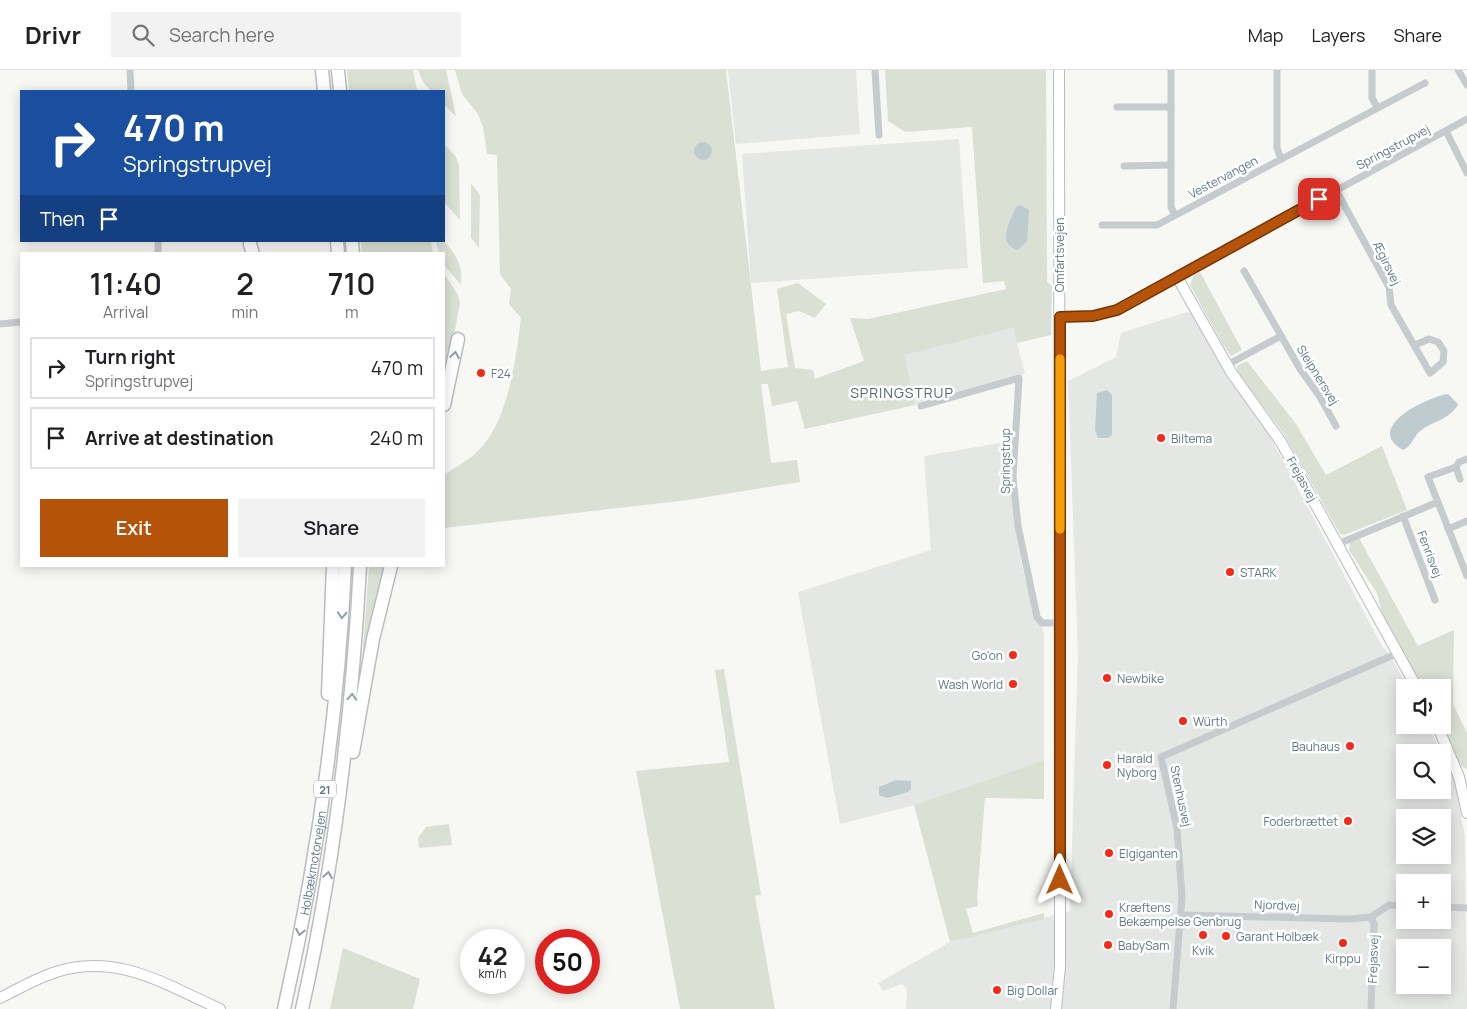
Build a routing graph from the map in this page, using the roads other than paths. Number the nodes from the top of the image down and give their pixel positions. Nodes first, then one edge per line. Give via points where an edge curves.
1 (130, 70) edge
2 (322, 70) edge
3 (338, 70) edge
4 (875, 70) edge
5 (1059, 70) edge
6 (1171, 70) edge
7 (1277, 70) edge
8 (1372, 70) edge
9 (1458, 70) edge
10 (1425, 83) dead end
11 (1467, 85) edge
12 (132, 90) edge
13 (324, 90) edge
14 (340, 90) edge
15 (1117, 107) dead end
16 (1171, 107) junction
17 (1377, 108) junction
18 (1467, 119) edge
19 (1446, 132) junction
20 (879, 135) dead end
21 (1281, 159) junction
22 (1171, 165) junction
23 (1124, 166) dead end
24 (1467, 173) edge
25 (1336, 190) junction
26 (1175, 215) junction
27 (1102, 225) dead end
28 (1244, 271) dead end
29 (1177, 277) junction
30 (1060, 317) junction
31 (20, 322) edge
32 (0, 324) edge
33 (1281, 336) junction
34 (458, 339) dead end
35 (1415, 345) junction
36 (1226, 365) junction
37 (445, 400) edge
38 (922, 406) dead end
39 (1336, 426) dead end
40 (1467, 459) edge
41 (1456, 467) junction
42 (1460, 479) dead end
43 (1438, 502) junction
44 (1403, 516) junction
45 (1467, 521) edge
46 (1448, 529) junction
47 (1338, 544) junction
48 (333, 567) edge
49 (345, 567) edge
50 (360, 567) edge
51 (391, 567) edge
52 (1467, 576) edge
53 (1435, 600) dead end
54 (1060, 623) junction
55 (1398, 653) junction
56 (1412, 679) edge
57 (1442, 734) edge
58 (1463, 776) edge
59 (342, 785) junction
60 (325, 788) junction
61 (1467, 813) edge
62 (1396, 905) edge
63 (1451, 907) edge
64 (1467, 908) edge
65 (1182, 915) junction
66 (1371, 917) junction
67 (0, 998) edge
68 (220, 1009) edge
69 (284, 1009) edge
70 (302, 1009) edge
71 (1056, 1009) edge
72 (1173, 1009) edge
73 (1371, 1009) edge

1 - 12 street
2 - 13 highway
3 - 14 highway
4 - 20 street
5 - 30 main road, Omfartsvejen
6 - 16 street, Vestervangen
7 - 21 street via 1277,148
8 - 17 street via 1372,98
9 - 11 street
10 - 17 street, Vestervangen
15 - 16 street
16 - 22 street, Vestervangen
17 - 21 street, Vestervangen
18 - 19 street, Springstrupvej
19 - 24 street
19 - 25 street, Springstrupvej
21 - 26 street, Vestervangen
22 - 23 street
22 - 26 street, Vestervangen via 1171,207
25 - 29 street, Springstrupvej
25 - 35 street, Ægirsvej via 1389,286 1391,305
26 - 27 street, Vestervangen via 1157,225
28 - 33 street, Sleipnersvej
29 - 30 street, Springstrupvej via 1110,312
29 - 36 main road, Frejasvej
30 - 54 main road, Omfartsvejen
31 - 32 street
33 - 36 street
33 - 39 street, Sleipnersvej
37 -> 34 highway
35 - 35 street, Ægirsvej via 1430,373 1443,362 1445,353 1438,342 1429,339
36 - 47 main road, Frejasvej via 1276,433
38 - 54 street, Springstrup via 1019,378 1013,468 1018,526 1037,618 1042,624
40 - 41 street
41 - 42 street
41 - 43 street via 1428,477
43 - 44 street
43 - 46 street
44 - 47 street
44 - 53 street, Fenrisvej
45 - 46 street
46 - 52 street
47 - 55 main road, Frejasvej
48 - 60 highway
49 -> 60 highway, Holbækmotorvejen / 21
59 -> 50 highway, Holbækmotorvejen / 21 via 351,713
51 - 59 highway via 373,639 355,744
54 - 71 main road, Omfartsvejen via 1060,956
55 - 56 main road, Frejasvej
55 - 65 street, Stenhusvej via 1161,757 1177,828
57 - 58 main road
58 - 61 main road
70 -> 59 highway, Holbækmotorvejen / 21 via 326,891
60 -> 69 highway, Holbækmotorvejen / 21
62 - 66 street, Frejasvej via 1390,905
63 - 64 street
65 - 66 street, Njordvej
65 - 72 street, Stenhusvej
66 - 73 street, Frejasvej via 1374,924
67 - 68 main road via 55,972 100,965 145,974

